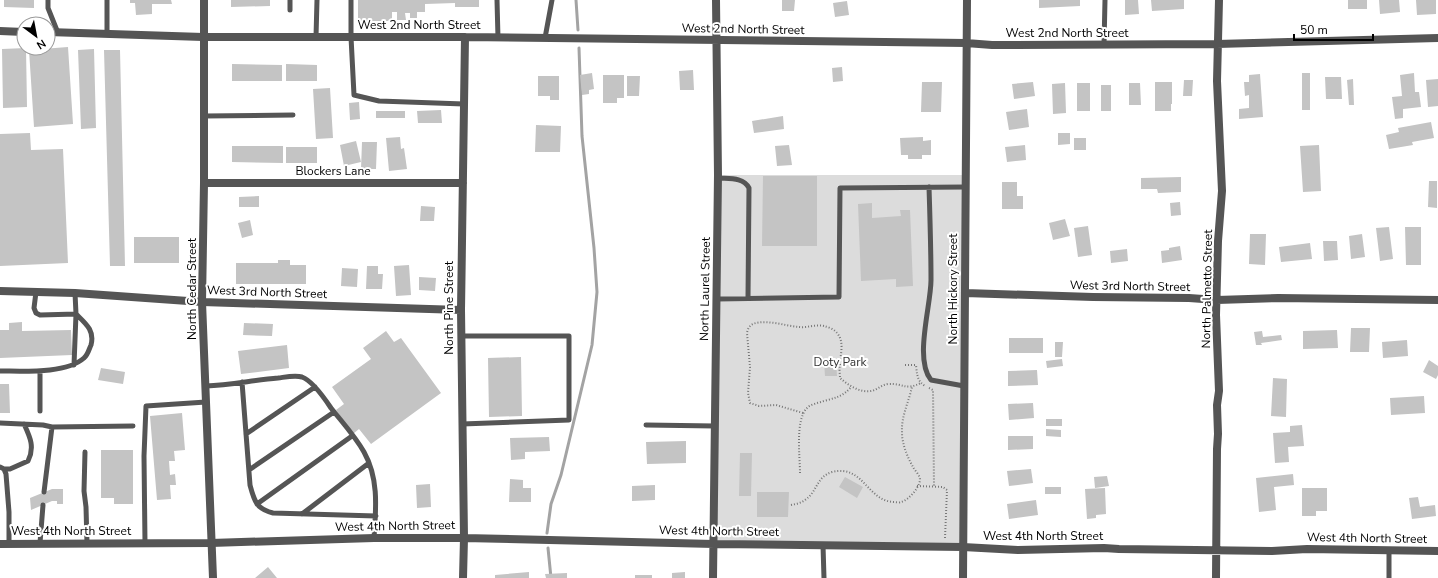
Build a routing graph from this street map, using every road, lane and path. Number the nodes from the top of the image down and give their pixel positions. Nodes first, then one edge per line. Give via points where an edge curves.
1 (48, 0) edge
2 (107, 0) edge
3 (204, 0) edge
4 (290, 0) edge
5 (317, 0) edge
6 (351, 0) edge
7 (497, 0) edge
8 (552, 0) edge
9 (716, 0) edge
10 (967, 0) edge
11 (1105, 0) edge
12 (1219, 0) edge
13 (290, 10) dead end
14 (0, 31) edge
15 (16, 32) edge
16 (58, 32) joint
17 (107, 34) junction
18 (203, 37) junction
19 (316, 37) junction
20 (351, 37) junction
21 (465, 37) junction
22 (498, 38) junction
23 (545, 38) junction
24 (1438, 38) edge
25 (716, 41) junction
26 (966, 43) junction
27 (1104, 44) junction
28 (1217, 44) junction
29 (464, 104) junction
30 (293, 115) dead end
31 (204, 116) junction
32 (718, 178) junction
33 (204, 183) junction
34 (463, 183) junction
35 (965, 187) junction
36 (929, 188) junction
37 (0, 291) edge
38 (36, 292) junction
39 (75, 292) junction
40 (965, 293) junction
41 (716, 298) junction
42 (748, 298) junction
43 (1217, 300) junction
44 (1438, 300) edge
45 (202, 302) junction
46 (461, 310) junction
47 (76, 314) junction
48 (461, 336) junction
49 (74, 365) junction
50 (905, 365) dead end
51 (0, 371) edge
52 (40, 371) junction
53 (242, 382) junction
54 (920, 383) junction
55 (206, 386) junction
56 (964, 386) junction
57 (315, 387) junction
58 (852, 387) junction
59 (912, 387) junction
60 (206, 402) junction
61 (40, 411) dead end
62 (334, 412) junction
63 (803, 413) junction
64 (0, 423) edge
65 (24, 424) junction
66 (462, 424) junction
67 (646, 425) dead end
68 (133, 426) dead end
69 (715, 426) junction
70 (52, 427) junction
71 (246, 434) junction
72 (352, 436) junction
73 (85, 452) dead end
74 (369, 463) junction
75 (2, 468) edge
76 (249, 470) junction
77 (800, 473) dead end
78 (917, 486) junction
79 (934, 486) junction
80 (44, 492) dead end
81 (257, 504) junction
82 (43, 505) dead end
83 (791, 505) dead end
84 (302, 514) junction
85 (376, 516) junction
86 (374, 538) junction
87 (464, 538) junction
88 (211, 542) junction
89 (87, 543) junction
90 (145, 543) junction
91 (4, 544) edge
92 (40, 544) junction
93 (714, 544) junction
94 (823, 545) junction
95 (944, 547) junction
96 (963, 547) junction
97 (1217, 550) junction
98 (1389, 550) junction
99 (1438, 551) edge
100 (213, 578) edge
101 (463, 578) edge
102 (713, 578) edge
103 (824, 578) edge
104 (963, 578) edge
105 (1216, 578) edge
106 (1389, 578) edge

1 - 16 lane via 48,8
2 - 17 lane
3 - 18 street, North Cedar Street
4 - 13 lane
5 - 19 lane
6 - 20 lane
7 - 22 lane
8 - 23 lane
9 - 25 street, North Laurel Street
10 - 26 street, North Hickory Street
11 - 27 lane
12 - 28 street, North Palmetto Street
14 - 15 street
16 - 17 street, West 2nd North Street
17 - 18 street, West 2nd North Street
18 - 19 street, West 2nd North Street
18 - 31 street, North Cedar Street
19 - 20 street, West 2nd North Street
20 - 21 street, West 2nd North Street
20 - 29 lane via 354,95 379,101
21 - 22 street, West 2nd North Street
21 - 29 street, North Pine Street
22 - 23 street, West 2nd North Street
23 - 25 street, West 2nd North Street
24 - 28 street, West 2nd North Street
25 - 26 street, West 2nd North Street
25 - 32 street, North Laurel Street
26 - 27 street, West 2nd North Street
26 - 35 street, North Hickory Street
27 - 28 street, West 2nd North Street
28 - 43 street, North Palmetto Street via 1222,191
29 - 34 street, North Pine Street
30 - 31 lane
31 - 33 street, North Cedar Street
32 - 41 street, North Laurel Street
32 - 42 lane via 742,180 749,188
33 - 34 street, Blockers Lane
33 - 45 street, North Cedar Street
34 - 46 street, North Pine Street
35 - 36 lane
35 - 40 street, North Hickory Street
36 - 42 lane via 840,188 839,297
36 - 56 lane via 931,282 924,366 930,380
37 - 38 street, West 3rd North Street
38 - 39 street, West 3rd North Street
38 - 47 lane via 36,313
39 - 45 street, West 3rd North Street
39 - 47 lane
40 - 43 street, West 3rd North Street
40 - 56 street, North Hickory Street
41 - 42 lane
41 - 69 street, North Laurel Street
43 - 44 street, West 3rd North Street
43 - 97 street, North Palmetto Street
45 - 46 street, West 3rd North Street
45 - 55 street, North Cedar Street
46 - 48 street, North Pine Street
47 - 49 lane
47 - 49 lane via 92,334 85,357
48 - 66 street, North Pine Street
48 - 66 lane via 569,336 569,420
49 - 52 lane
50 - 54 path via 916,365
51 - 52 lane
52 - 61 lane
53 - 55 lane
53 - 57 lane via 293,376 302,377
53 - 71 lane
54 - 59 path
54 - 79 path via 933,390
55 - 60 street, North Cedar Street
56 - 96 street, North Hickory Street
57 - 62 lane
57 - 71 lane
58 - 59 path via 864,391 872,391 887,384
58 - 63 path via 844,394 812,404
58 - 63 path via 840,378 841,342 833,330 821,325 799,327 765,322 752,324 746,333 750,367 750,403 760,406 776,405
59 - 78 path via 902,422 902,432 904,447 919,476
60 - 88 street, North Cedar Street
60 - 90 lane via 146,406
62 - 72 lane
62 - 76 lane
63 - 77 path via 800,428
64 - 65 lane
65 - 70 lane via 43,424
65 - 75 lane via 31,439 31,455 28,461 10,469
66 - 87 street, North Pine Street
67 - 69 lane
68 - 70 lane
69 - 93 street, North Laurel Street
70 - 80 lane
71 - 76 lane
72 - 74 lane via 364,451
72 - 81 lane
73 - 89 lane
74 - 84 lane
74 - 85 lane via 376,488
75 - 91 lane via 6,474 9,512
76 - 81 lane via 250,484
78 - 79 path
78 - 83 path via 915,492 900,503 885,502 856,475 849,472 833,472 821,478 806,500
79 - 95 path via 947,490
81 - 84 lane via 264,511 273,513
82 - 92 lane
84 - 85 lane
85 - 86 lane
86 - 87 street, West 4th North Street
86 - 88 street, West 4th North Street
87 - 93 street, West 4th North Street
87 - 101 street, North Pine Street
88 - 90 street, West 4th North Street
88 - 100 street, North Cedar Street
89 - 90 street, West 4th North Street
89 - 92 street, West 4th North Street
91 - 92 street, West 4th North Street
93 - 94 street, West 4th North Street
93 - 102 street, North Laurel Street
94 - 95 street, West 4th North Street
94 - 103 lane
95 - 96 street, West 4th North Street
96 - 97 street, West 4th North Street via 1018,550
96 - 104 street, North Hickory Street
97 - 98 street, West 4th North Street
97 - 105 street, North Palmetto Street
98 - 99 street, West 4th North Street
98 - 106 lane

